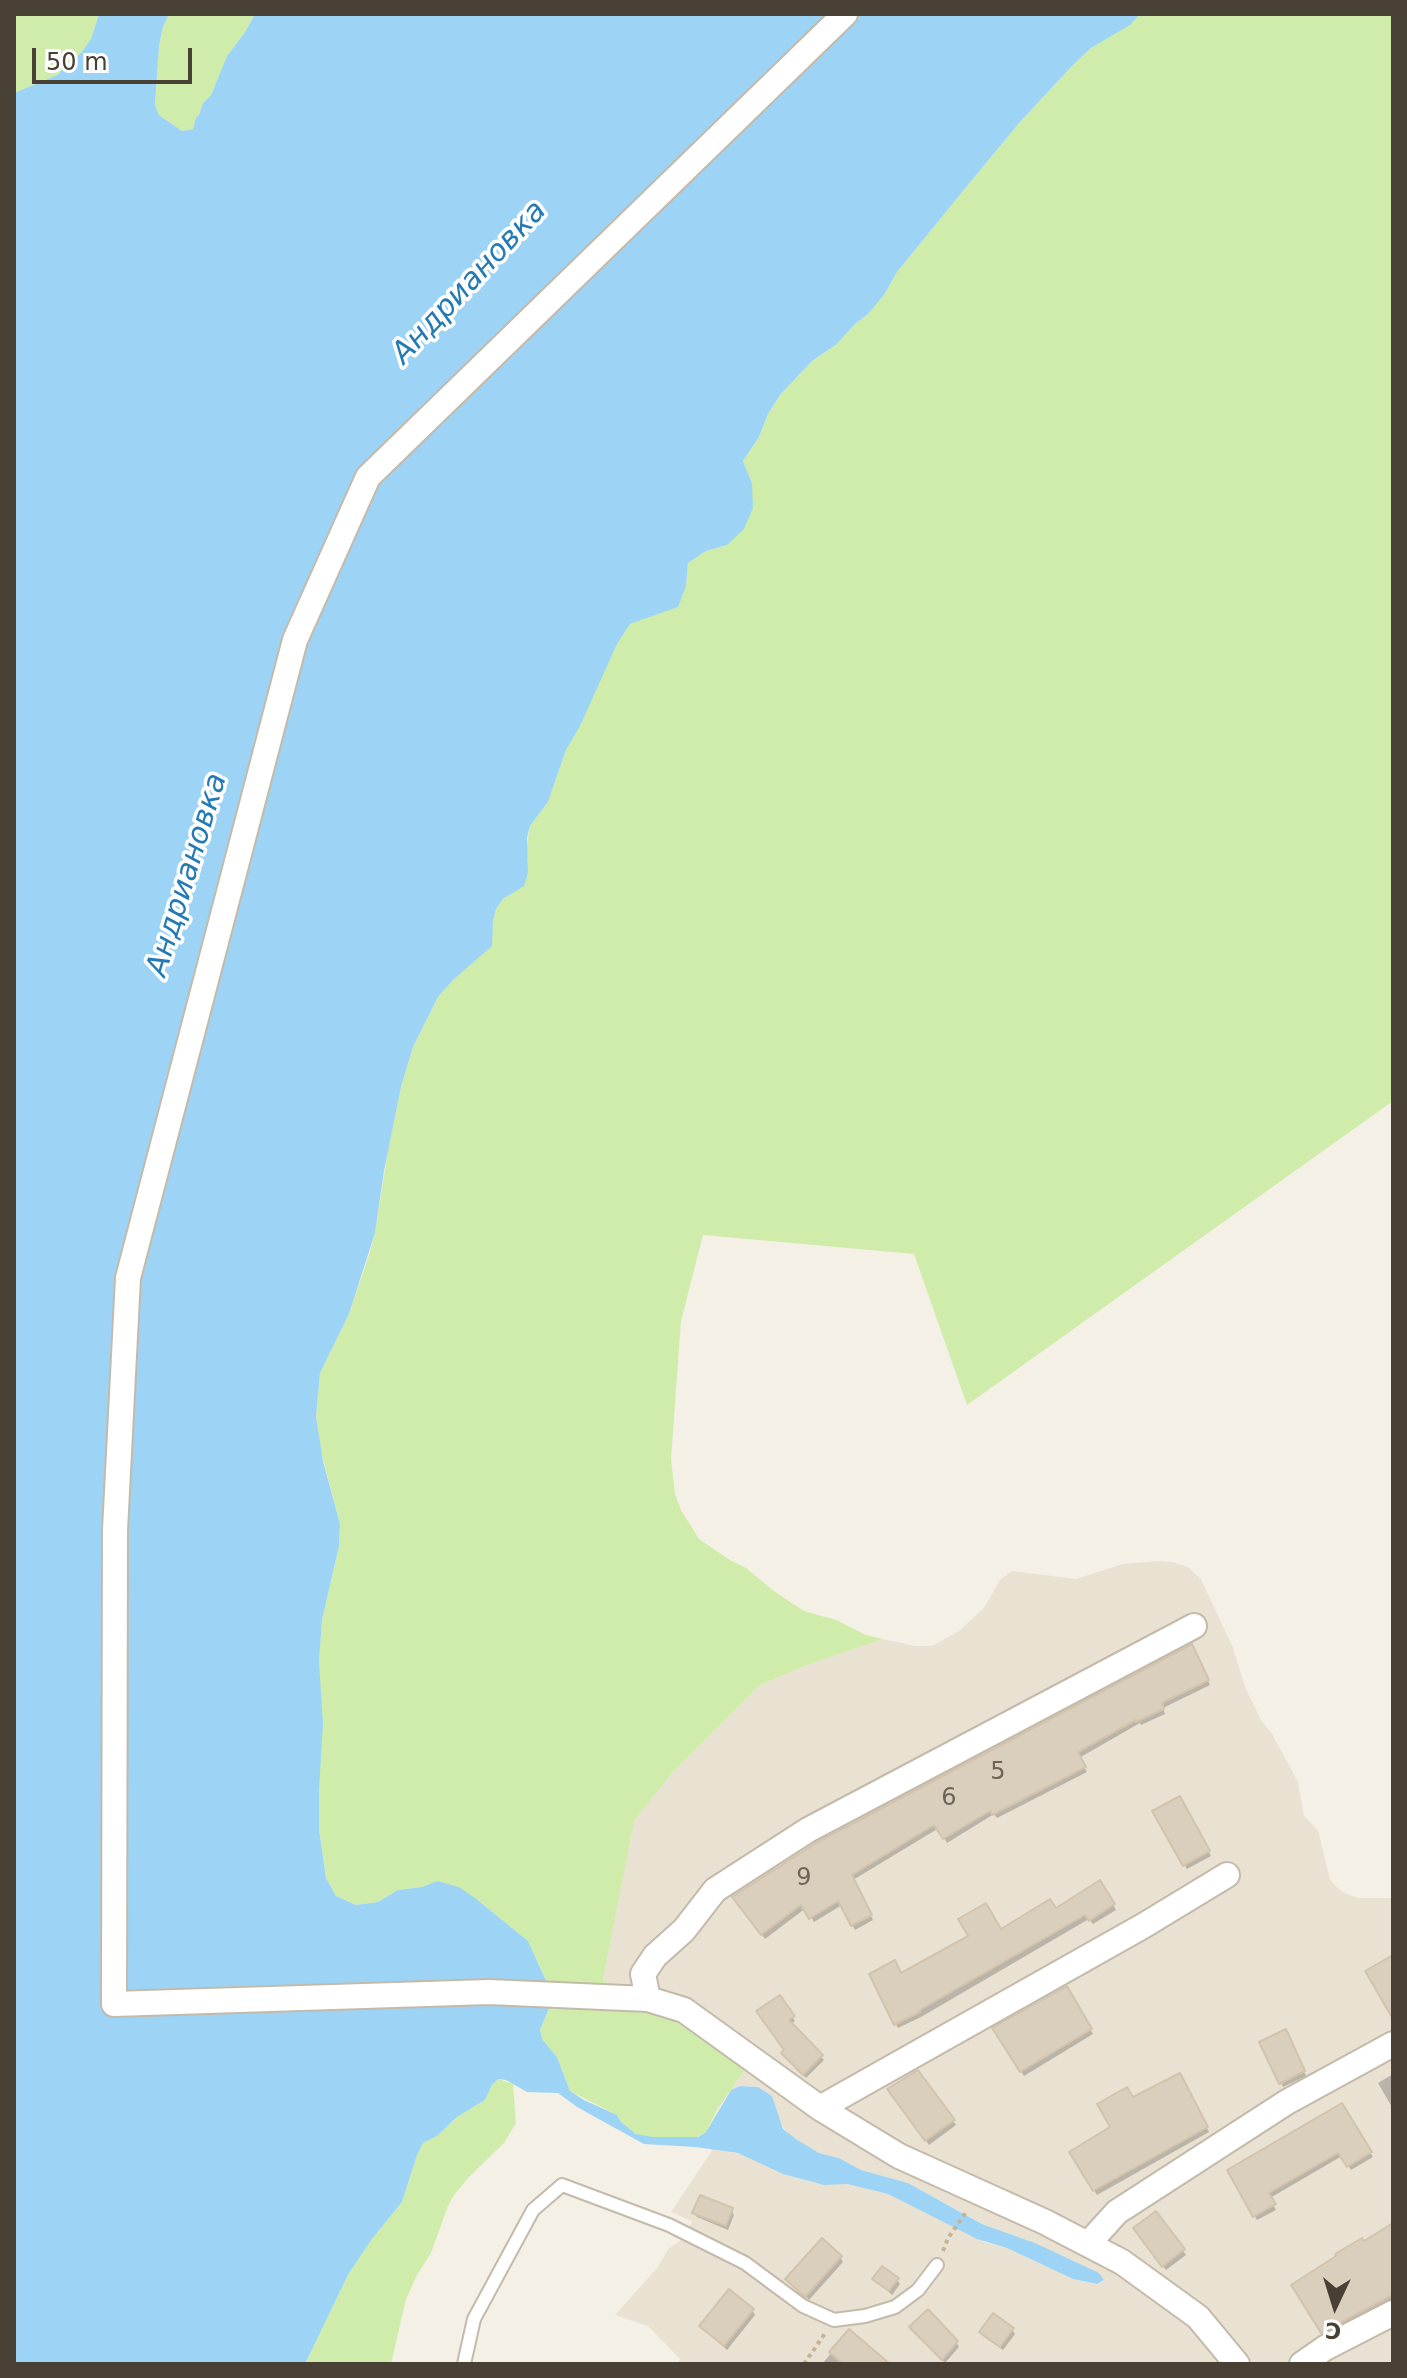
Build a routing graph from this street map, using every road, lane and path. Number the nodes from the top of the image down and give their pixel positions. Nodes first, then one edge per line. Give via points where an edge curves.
1 (845, 14) edge
2 (1194, 1626) dead end
3 (1227, 1875) dead end
4 (648, 1999) junction
5 (1393, 2044) edge
6 (820, 2108) junction
7 (969, 2208) dead end
8 (948, 2238) dead end
9 (1088, 2244) junction
10 (937, 2265) dead end
11 (1393, 2313) edge
12 (834, 2320) junction
13 (464, 2364) edge
14 (804, 2364) edge
15 (1237, 2364) edge
16 (1302, 2364) edge

1 - 4 street via 368,477 295,640 128,1278 115,1530 114,2004 489,1992
2 - 4 street via 808,1830 715,1890 643,1974
3 - 6 street
4 - 6 street via 684,2010
5 - 9 street via 1287,2102 1117,2212
6 - 9 street via 899,2156
7 - 8 path
9 - 15 street via 1198,2317
10 - 12 lane via 918,2290 895,2307
11 - 16 street
12 - 13 lane via 803,2306 745,2263 669,2225 562,2185 533,2210 474,2319
12 - 14 path

